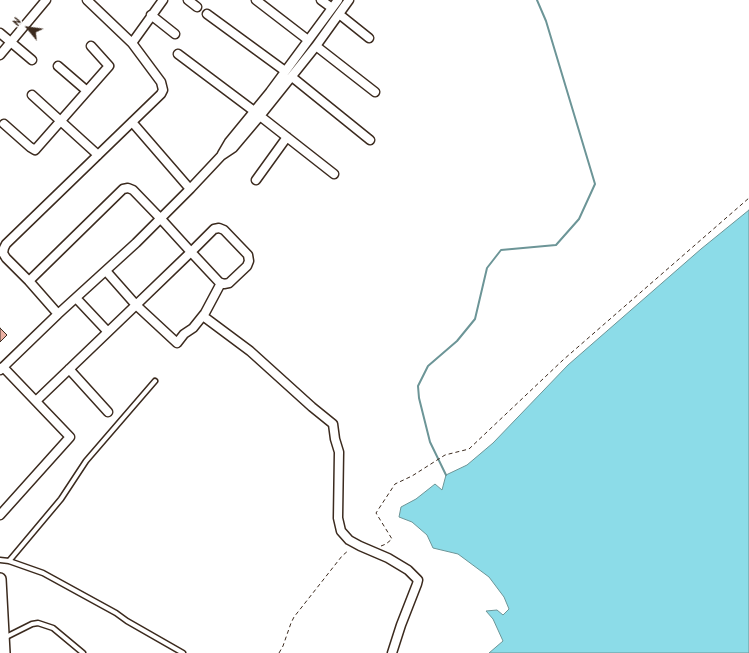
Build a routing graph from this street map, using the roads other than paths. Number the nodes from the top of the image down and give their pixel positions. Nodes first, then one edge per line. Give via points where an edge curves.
1 (46, 0) edge
2 (87, 0) edge
3 (163, 0) edge
4 (188, 0) edge
5 (256, 0) edge
6 (321, 0) edge
7 (338, 0) edge
8 (349, 0) edge
9 (197, 7) dead end
10 (332, 8) junction
11 (207, 14) dead end
12 (339, 14) junction
13 (151, 15) junction
14 (321, 23) junction
15 (328, 29) junction
16 (0, 33) edge
17 (175, 34) dead end
18 (369, 38) dead end
19 (308, 40) junction
20 (11, 42) junction
21 (132, 42) junction
22 (91, 46) dead end
23 (316, 46) junction
24 (178, 54) dead end
25 (0, 55) edge
26 (32, 60) dead end
27 (58, 66) dead end
28 (288, 74) junction
29 (87, 91) junction
30 (375, 92) dead end
31 (32, 95) dead end
32 (257, 114) junction
33 (60, 121) junction
34 (132, 122) junction
35 (4, 124) dead end
36 (287, 138) junction
37 (370, 140) dead end
38 (98, 155) junction
39 (334, 174) dead end
40 (256, 180) dead end
41 (190, 189) junction
42 (161, 218) junction
43 (1, 252) edge
44 (191, 252) junction
45 (106, 271) junction
46 (29, 281) junction
47 (221, 283) junction
48 (76, 298) junction
49 (136, 305) junction
50 (58, 314) junction
51 (203, 316) junction
52 (108, 332) junction
53 (2, 368) edge
54 (69, 369) junction
55 (155, 381) dead end
56 (36, 401) junction
57 (108, 412) dead end
58 (0, 515) edge
59 (0, 560) edge
60 (8, 562) junction
61 (0, 579) edge
62 (4, 638) junction
63 (4, 653) edge
64 (83, 653) edge
65 (183, 653) edge
66 (392, 653) edge

1 - 20 street
2 - 21 street
3 - 13 street
4 - 9 street
5 - 19 street
6 - 10 street
7 - 10 street
8 - 12 street
10 - 14 street
11 - 28 street
12 - 15 street
12 - 18 street
13 - 17 street
13 - 21 street
14 - 15 street
14 - 19 street
15 - 23 street
16 - 20 street
19 - 28 street
20 - 25 street
20 - 26 street
21 - 34 street via 161,82 163,90
22 - 29 street via 109,66
23 - 28 street
23 - 30 street
24 - 32 street
27 - 29 street
28 - 32 street
28 - 37 street
29 - 33 street
31 - 33 street
32 - 36 street
32 - 41 street via 229,142 221,156
33 - 35 street via 35,150
33 - 38 street
34 - 38 street
34 - 41 street
36 - 39 street
36 - 40 street
38 - 43 street via 6,244
41 - 42 street
42 - 44 street
42 - 45 street
42 - 46 street via 132,190 123,189
43 - 46 street
44 - 47 street
44 - 47 street via 214,229 224,230 229,235 248,255 249,261 229,283
44 - 49 street
45 - 48 street
45 - 49 street
46 - 50 street
47 - 51 street
48 - 50 street
48 - 52 street
49 - 51 street via 177,343
49 - 52 street
50 - 53 street
51 - 66 street via 250,351 333,424 339,452 338,518 341,530 349,540 388,558 408,570 418,580
52 - 54 street
53 - 56 street
54 - 56 street
54 - 57 street
55 - 60 lane via 86,461 61,499
56 - 58 street via 70,437
59 - 60 lane
60 - 65 lane via 43,573
61 - 62 street
62 - 63 street
62 - 64 lane via 32,624 46,624

